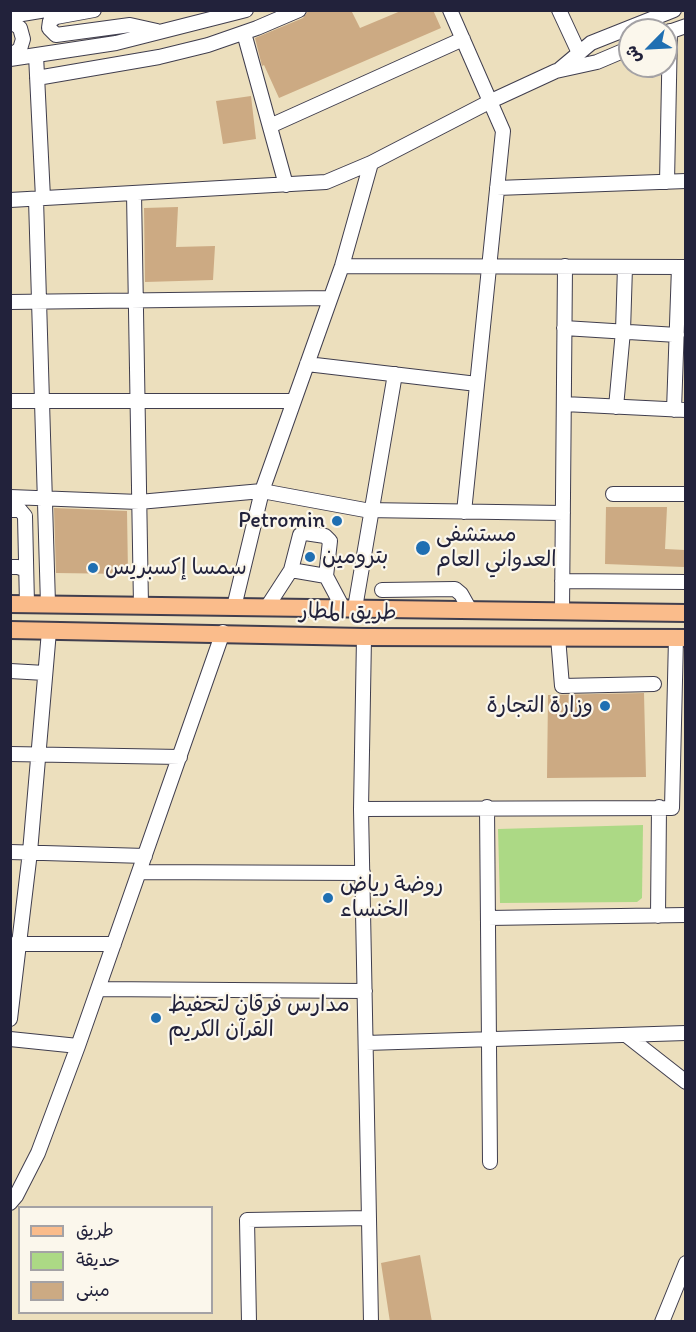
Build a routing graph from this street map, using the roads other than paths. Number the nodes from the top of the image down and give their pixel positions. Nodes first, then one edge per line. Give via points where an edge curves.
1 (46, 10) edge
2 (94, 10) edge
3 (246, 10) edge
4 (299, 10) edge
5 (450, 10) edge
6 (559, 10) edge
7 (668, 12) edge
8 (10, 16) edge
9 (10, 21) edge
10 (161, 32) junction
11 (244, 33) junction
12 (463, 39) junction
13 (579, 53) junction
14 (618, 53) edge
15 (36, 55) junction
16 (10, 58) edge
17 (556, 71) junction
18 (37, 78) junction
19 (668, 78) edge
20 (491, 101) junction
21 (270, 126) junction
22 (371, 163) junction
23 (686, 181) edge
24 (667, 182) junction
25 (286, 185) junction
26 (497, 188) junction
27 (134, 193) junction
28 (40, 198) junction
29 (10, 200) edge
30 (342, 266) junction
31 (489, 266) junction
32 (565, 266) junction
33 (626, 267) junction
34 (682, 267) edge
35 (330, 298) junction
36 (136, 300) junction
37 (10, 302) edge
38 (39, 302) junction
39 (564, 328) junction
40 (623, 331) junction
41 (680, 339) edge
42 (307, 363) junction
43 (395, 374) junction
44 (477, 384) junction
45 (10, 401) edge
46 (42, 401) junction
47 (137, 401) junction
48 (294, 401) junction
49 (564, 404) junction
50 (616, 407) junction
51 (680, 410) edge
52 (262, 491) junction
53 (613, 494) dead end
54 (686, 494) edge
55 (10, 497) edge
56 (45, 499) junction
57 (139, 502) junction
58 (10, 510) edge
59 (371, 510) junction
60 (464, 512) junction
61 (563, 513) junction
62 (10, 567) edge
63 (26, 570) junction
64 (291, 570) junction
65 (326, 576) junction
66 (562, 581) junction
67 (686, 582) edge
68 (382, 590) dead end
69 (19, 604) edge
70 (48, 604) junction
71 (141, 606) junction
72 (234, 607) junction
73 (267, 607) junction
74 (349, 608) junction
75 (470, 610) junction
76 (562, 611) junction
77 (686, 613) edge
78 (10, 630) edge
79 (49, 631) junction
80 (224, 632) junction
81 (364, 637) junction
82 (558, 637) junction
83 (681, 638) edge
84 (10, 671) edge
85 (45, 673) junction
86 (654, 684) dead end
87 (10, 754) edge
88 (38, 755) junction
89 (180, 757) junction
90 (487, 807) junction
91 (658, 807) junction
92 (361, 809) junction
93 (10, 852) edge
94 (30, 852) junction
95 (145, 856) junction
96 (139, 872) junction
97 (363, 873) junction
98 (686, 915) edge
99 (658, 916) junction
100 (488, 918) junction
101 (15, 944) edge
102 (114, 944) junction
103 (98, 989) junction
104 (365, 991) junction
105 (10, 1019) edge
106 (686, 1033) edge
107 (626, 1035) junction
108 (10, 1039) edge
109 (489, 1040) junction
110 (366, 1043) junction
111 (78, 1046) junction
112 (686, 1082) edge
113 (490, 1162) dead end
114 (10, 1203) edge
115 (369, 1218) junction
116 (686, 1263) edge
117 (249, 1322) edge
118 (371, 1322) edge
119 (663, 1322) edge

1 - 8 street
2 - 10 street via 56,17 49,28 60,36 130,25
3 - 10 street
4 - 11 street
5 - 12 street
6 - 13 street
7 - 13 street via 591,42
9 - 16 street via 20,28 23,39 20,49
10 - 15 street
11 - 18 street via 159,57
11 - 21 street
12 - 20 street
12 - 21 street
13 - 17 street
14 - 17 street
15 - 16 street
15 - 18 street
17 - 20 street
18 - 28 street
19 - 24 street
20 - 22 street
20 - 26 street via 503,131
21 - 25 street
22 - 25 street via 326,182
22 - 30 street
23 - 24 street
24 - 26 street
25 - 27 street
26 - 31 street
27 - 28 street
27 - 36 street
28 - 29 street
28 - 38 street
30 - 31 street
30 - 35 street
31 - 32 street
31 - 44 street
32 - 33 street
32 - 39 street
33 - 34 street
33 - 40 street
34 - 41 street
35 - 36 street
35 - 42 street
36 - 38 street
36 - 47 street
37 - 38 street
38 - 46 street
39 - 40 street
39 - 49 street
40 - 41 street
40 - 50 street
41 - 51 street
42 - 43 street
42 - 48 street
43 - 44 street
43 - 59 street
44 - 60 street
45 - 46 street
46 - 47 street
46 - 56 street
47 - 48 street
47 - 57 street
48 - 52 street
49 - 50 street
49 - 61 street
50 - 51 street
52 - 57 street
52 - 59 street
52 - 72 street
53 - 54 street
55 - 56 street
56 - 57 street
56 - 70 street
57 - 71 street
58 - 63 street via 20,510 25,516
59 - 60 street
59 - 74 street
60 - 61 street
61 - 66 street
62 - 63 street
63 - 69 street
64 - 65 street
64 - 65 street via 300,536 325,536 330,542
64 - 73 street
65 - 74 street
66 - 67 street
66 - 76 street
68 - 75 street via 455,589
69 - 70 main road, طريق المطار
70 - 71 main road, طريق المطار
71 - 72 main road, طريق المطار
72 - 73 main road, طريق المطار
73 - 74 main road, طريق المطار
74 - 75 main road, طريق المطار
75 - 76 main road, طريق المطار
76 - 77 main road, طريق المطار
78 - 79 main road, طريق المطار
79 - 80 main road, طريق المطار
79 - 85 street
80 - 81 main road, طريق المطار
80 - 89 street
81 - 82 main road, طريق المطار
81 - 92 street
82 - 83 main road, طريق المطار
82 - 86 street via 561,686
83 - 91 street via 672,807
84 - 85 street
85 - 88 street
87 - 88 street
88 - 89 street
88 - 94 street
89 - 95 street
90 - 91 street
90 - 92 street
90 - 100 street
91 - 99 street
92 - 97 street
93 - 94 street
94 - 95 street
94 - 101 street
95 - 96 street
96 - 97 street
96 - 102 street
97 - 104 street
98 - 99 street
99 - 100 street
100 - 109 street
101 - 102 street
101 - 105 street
102 - 103 street
103 - 104 street
103 - 111 street
104 - 110 street
106 - 107 street
107 - 109 street
107 - 112 street
108 - 111 street
109 - 110 street
109 - 113 street
110 - 115 street
111 - 114 street via 38,1153
115 - 117 street via 247,1220
115 - 118 street
116 - 119 street

